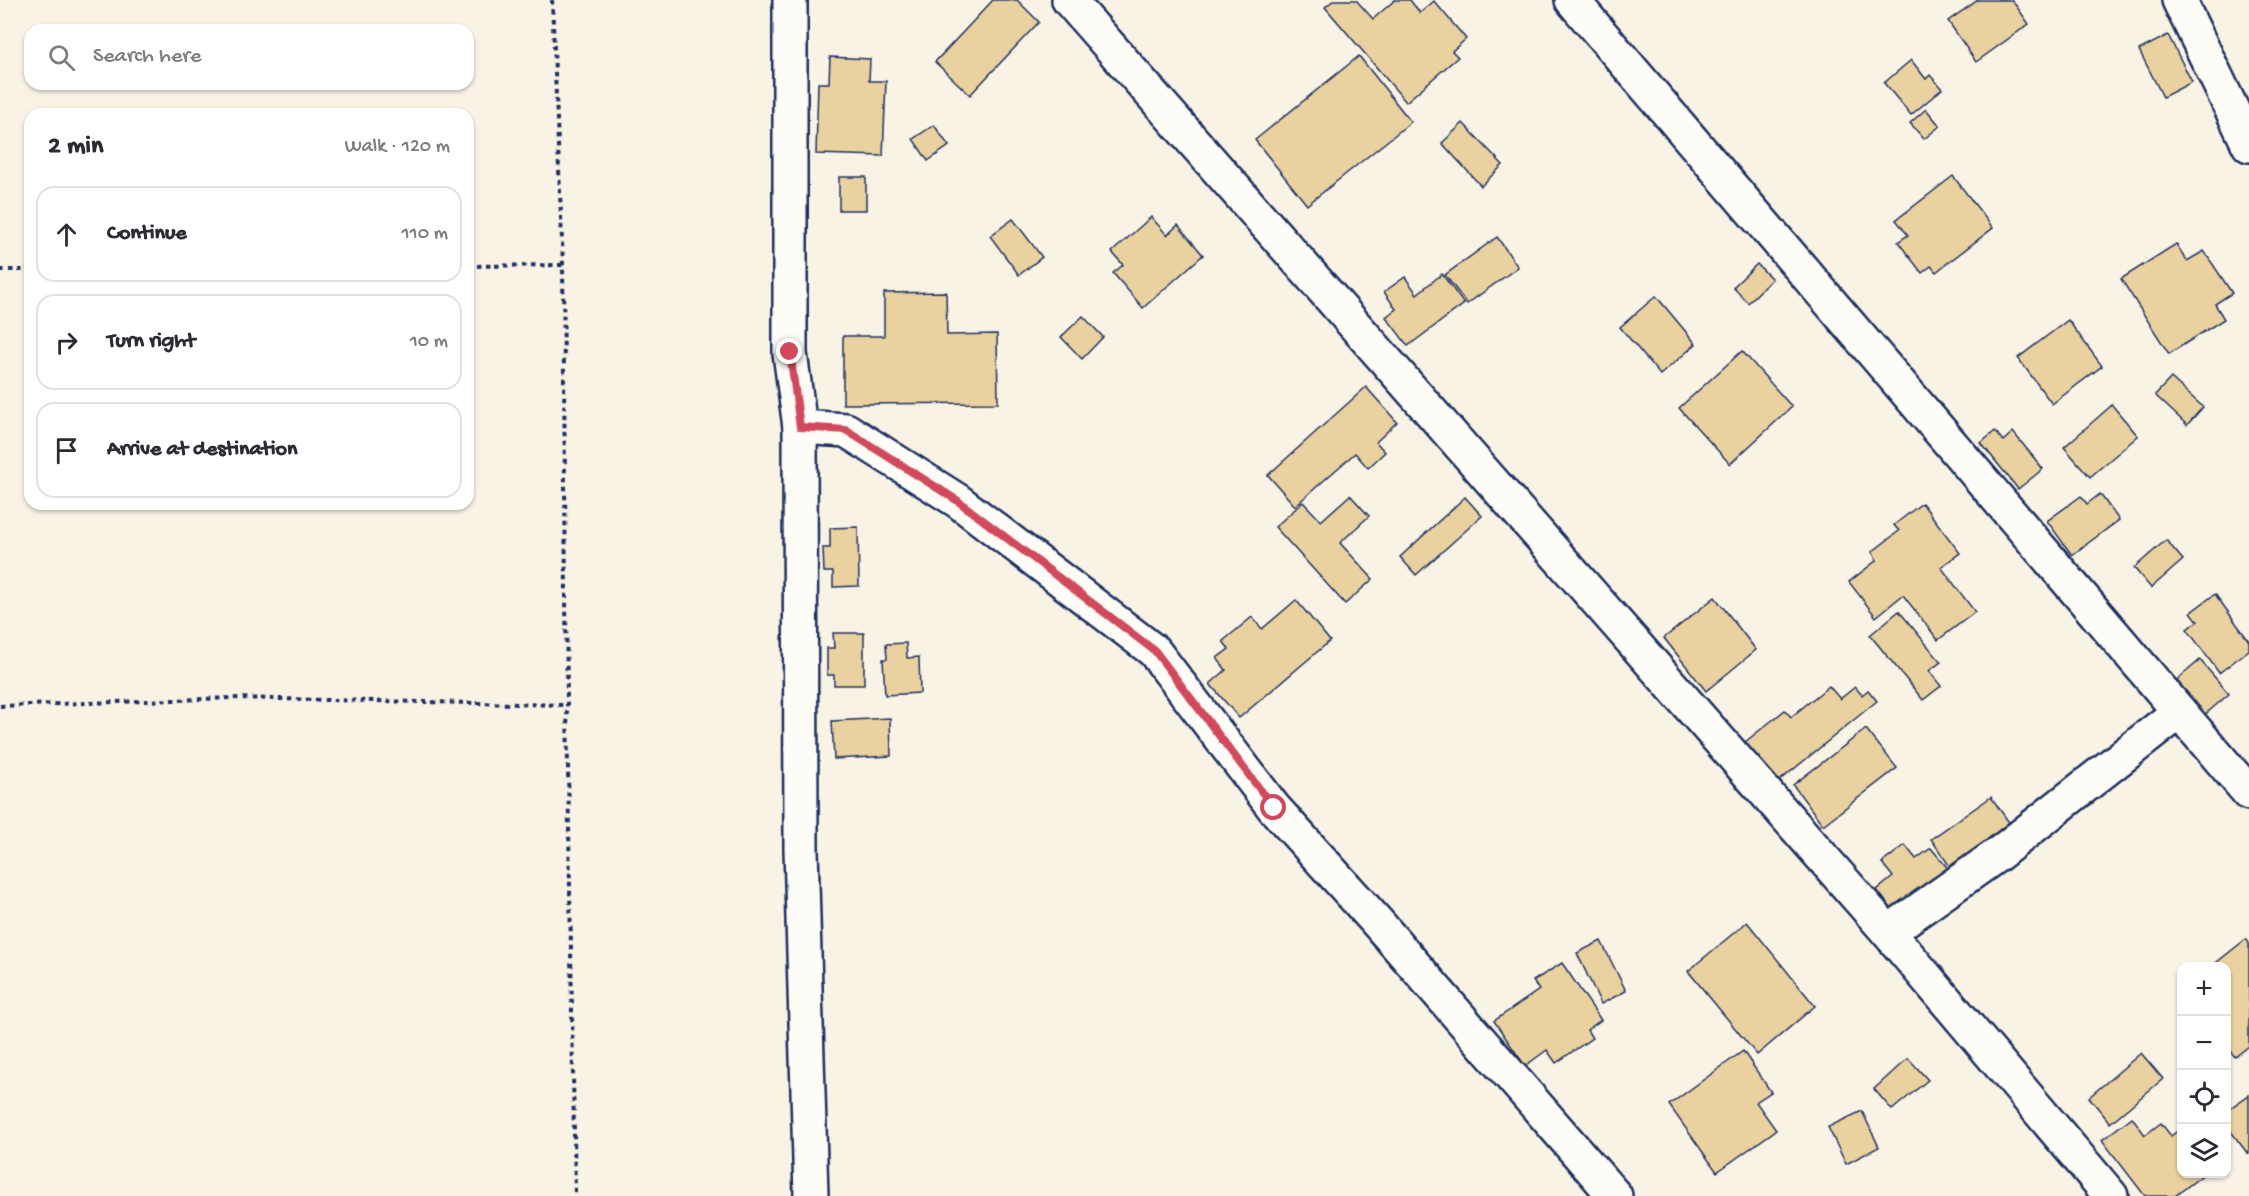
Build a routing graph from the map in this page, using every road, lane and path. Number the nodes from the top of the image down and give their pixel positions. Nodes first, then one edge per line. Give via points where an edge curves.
1 (552, 0) edge
2 (790, 0) edge
3 (1069, 0) edge
4 (1572, 0) edge
5 (2179, 0) edge
6 (2249, 145) edge
7 (563, 265) junction
8 (474, 266) edge
9 (0, 270) edge
10 (24, 270) edge
11 (800, 427) junction
12 (567, 705) junction
13 (0, 706) edge
14 (2179, 712) junction
15 (2249, 793) edge
16 (1888, 932) junction
17 (575, 1196) edge
18 (811, 1196) edge
19 (1615, 1196) edge
20 (2111, 1196) edge

1 - 7 path
2 - 11 street via 790,352
3 - 16 street
4 - 14 street
5 - 6 street
7 - 8 path
7 - 12 path
9 - 10 path
11 - 18 street via 801,849
11 - 19 street via 846,430 958,501 1155,651 1274,808
12 - 13 path via 232,698
12 - 17 path
14 - 15 street
14 - 16 street via 1997,855
16 - 20 street

